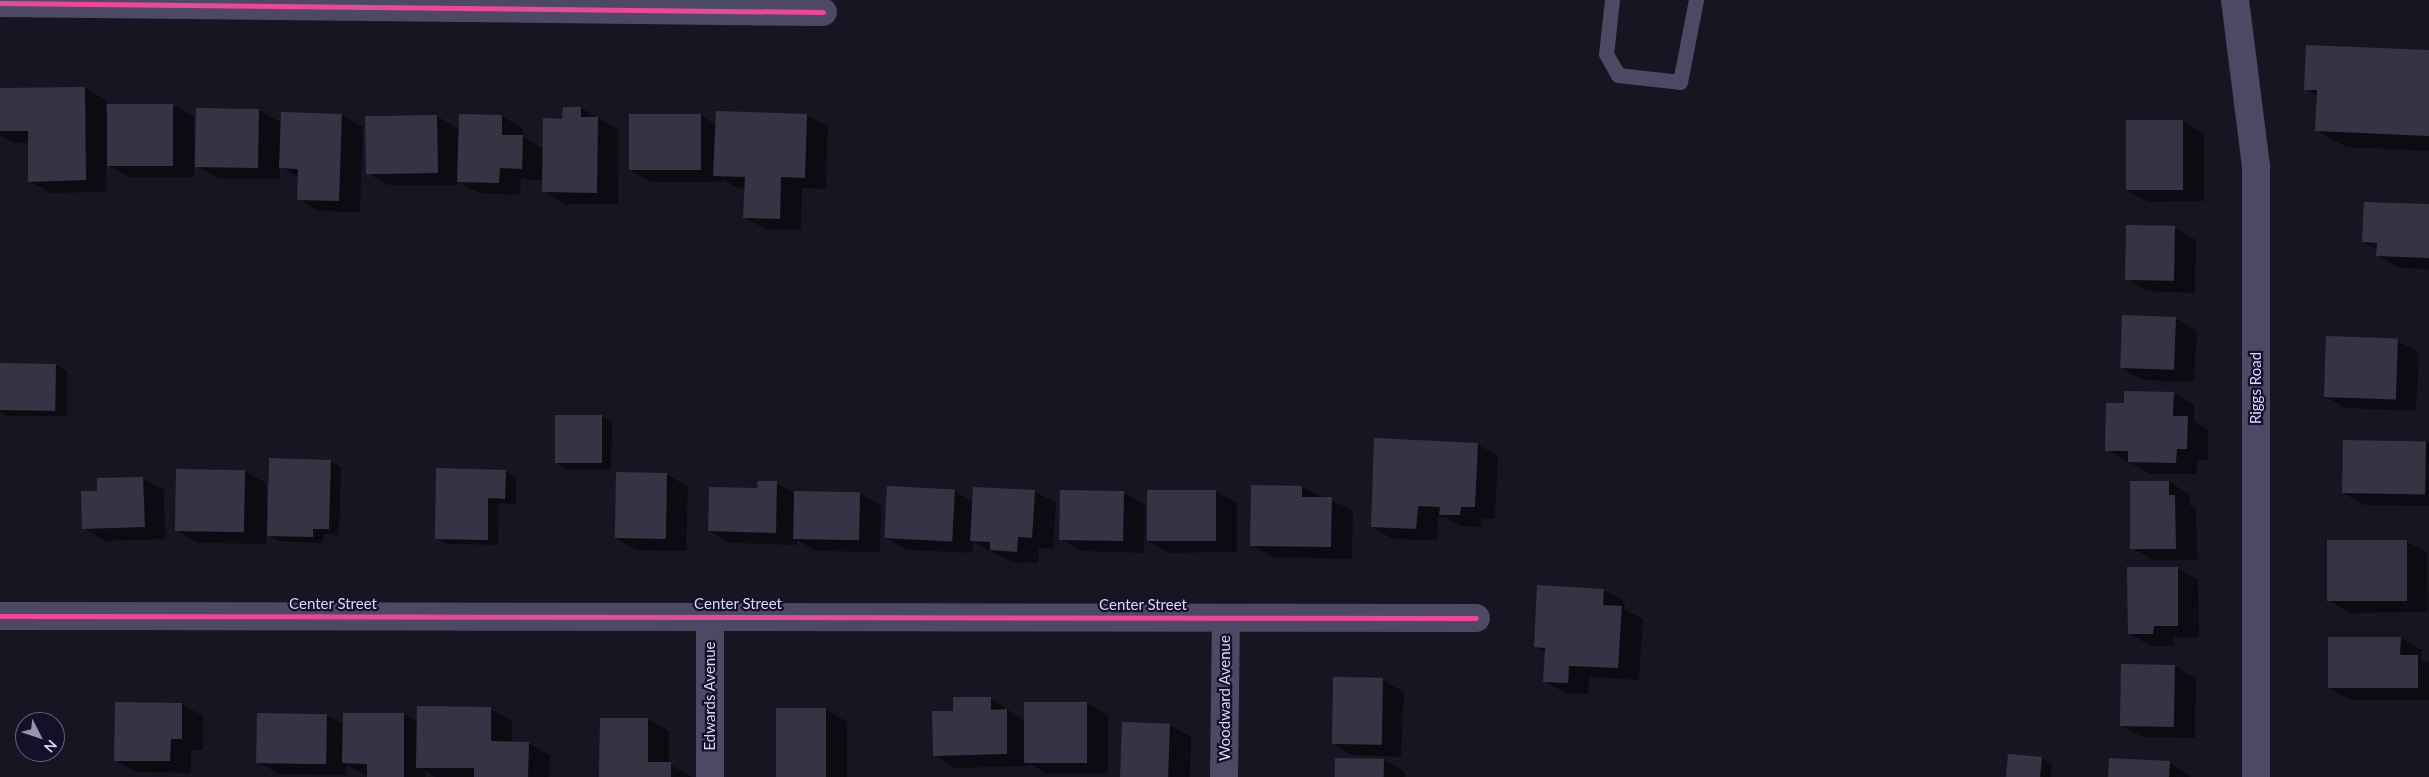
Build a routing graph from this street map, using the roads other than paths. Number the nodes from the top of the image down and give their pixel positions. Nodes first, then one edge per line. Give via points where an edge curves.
1 (1612, 0) edge
2 (1696, 0) edge
3 (2235, 0) edge
4 (0, 3) edge
5 (823, 12) dead end
6 (0, 616) edge
7 (710, 616) junction
8 (1226, 618) junction
9 (1476, 618) dead end
10 (710, 777) edge
11 (1224, 777) edge
12 (2256, 777) edge

1 - 2 lane via 1606,54 1618,74 1680,82
3 - 12 street, Riggs Road via 2256,167
4 - 5 street
6 - 7 street, Center Street
7 - 8 street, Center Street
7 - 10 street, Edwards Avenue
8 - 9 street, Center Street
8 - 11 street, Woodward Avenue

